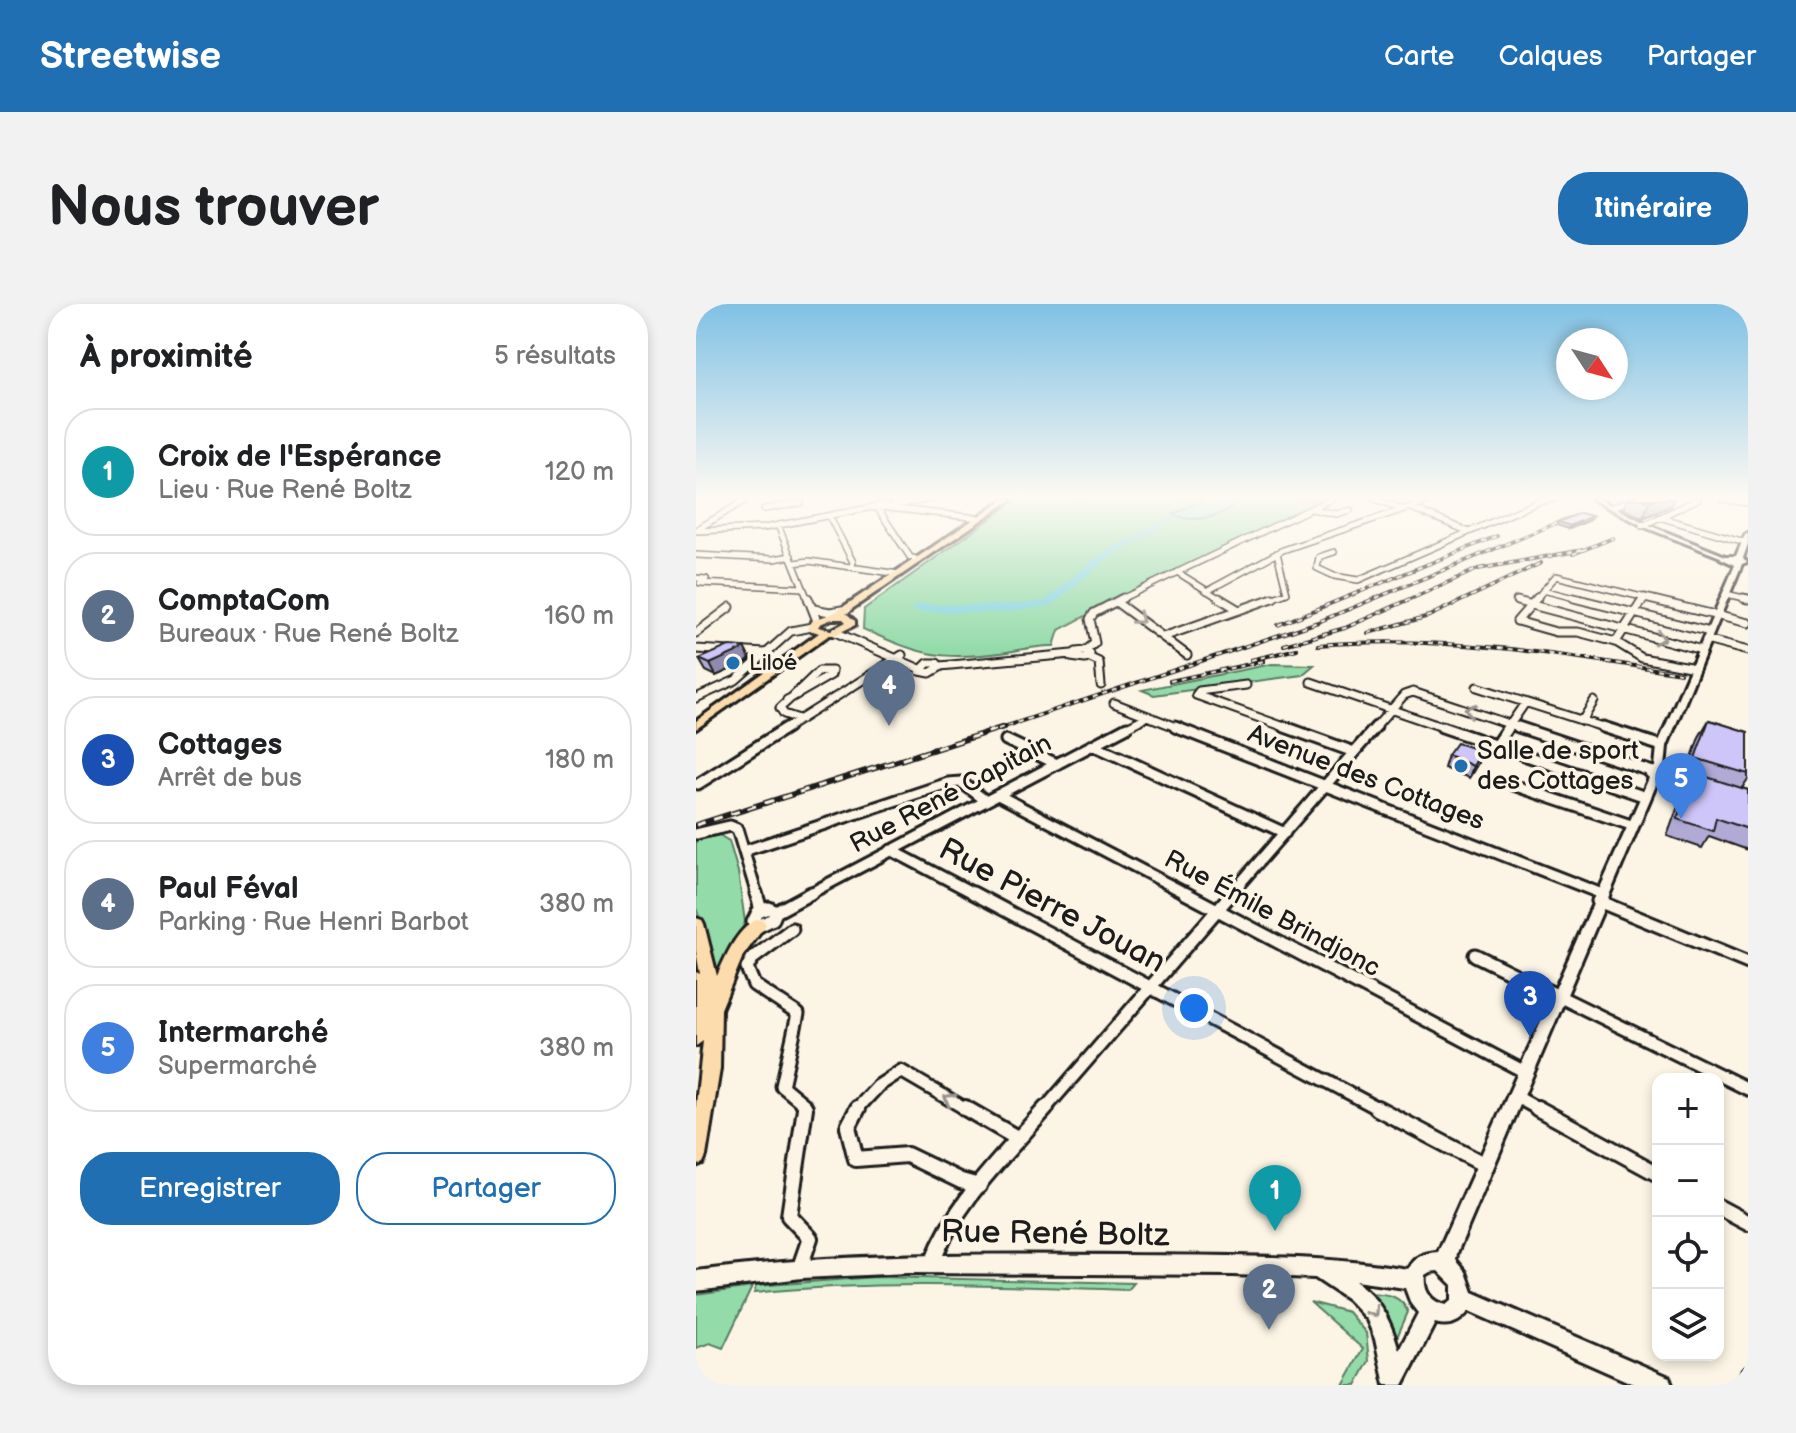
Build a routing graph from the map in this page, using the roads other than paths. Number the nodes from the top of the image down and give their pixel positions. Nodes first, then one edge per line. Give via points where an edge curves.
1 (788, 549) edge
2 (846, 549) edge
3 (905, 549) edge
4 (934, 549) edge
5 (942, 549) edge
6 (1228, 549) edge
7 (1286, 549) edge
8 (1330, 549) edge
9 (1422, 549) edge
10 (1707, 549) edge
11 (1277, 553) junction
12 (696, 555) edge
13 (792, 560) junction
14 (919, 560) junction
15 (1739, 560) edge
16 (852, 567) junction
17 (1177, 572) junction
18 (899, 574) junction
19 (696, 578) edge
20 (803, 588) junction
21 (1543, 590) junction
22 (1207, 591) junction
23 (1726, 594) junction
24 (1644, 598) junction
25 (1748, 599) edge
26 (1517, 601) dead end
27 (1116, 602) junction
28 (1530, 605) junction
29 (730, 607) dead end
30 (1239, 610) junction
31 (1634, 613) junction
32 (1717, 616) junction
33 (848, 618) junction
34 (814, 620) junction
35 (1748, 623) edge
36 (1625, 629) junction
37 (696, 633) edge
38 (830, 633) junction
39 (1163, 637) junction
40 (1706, 641) junction
41 (1616, 642) junction
42 (696, 649) edge
43 (1748, 651) edge
44 (766, 653) junction
45 (1087, 654) junction
46 (1187, 655) dead end
47 (899, 657) junction
48 (782, 665) junction
49 (1695, 668) junction
50 (1311, 682) dead end
51 (1101, 685) dead end
52 (1246, 685) dead end
53 (1477, 687) dead end
54 (696, 698) edge
55 (787, 700) junction
56 (1594, 701) dead end
57 (1114, 703) dead end
58 (1525, 703) junction
59 (1391, 710) junction
60 (1148, 716) junction
61 (799, 719) junction
62 (1582, 721) junction
63 (696, 722) edge
64 (1510, 724) junction
65 (696, 734) edge
66 (1006, 740) dead end
67 (1093, 745) junction
68 (1495, 746) junction
69 (1662, 746) junction
70 (1354, 752) junction
71 (1057, 764) junction
72 (1655, 773) junction
73 (1671, 778) joint
74 (698, 784) dead end
75 (1513, 785) dead end
76 (1325, 786) junction
77 (1705, 788) edge
78 (998, 795) junction
79 (1643, 796) junction
80 (986, 801) junction
81 (1631, 825) junction
82 (1285, 833) junction
83 (696, 834) edge
84 (891, 850) junction
85 (744, 851) junction
86 (1600, 897) junction
87 (1217, 910) junction
88 (759, 917) junction
89 (696, 924) edge
90 (792, 929) dead end
91 (1475, 955) dead end
92 (1748, 963) edge
93 (696, 979) edge
94 (1150, 988) junction
95 (1557, 996) junction
96 (713, 1011) junction
97 (696, 1038) edge
98 (1525, 1072) junction
99 (1748, 1089) edge
100 (1515, 1096) junction
101 (1017, 1138) junction
102 (696, 1156) edge
103 (1485, 1165) junction
104 (1652, 1171) edge
105 (979, 1186) junction
106 (1724, 1210) edge
107 (1748, 1223) edge
108 (932, 1263) junction
109 (1446, 1264) junction
110 (800, 1267) junction
111 (1319, 1270) junction
112 (1414, 1280) junction
113 (696, 1281) edge
114 (1463, 1298) junction
115 (1430, 1312) junction
116 (1748, 1375) edge
117 (1393, 1381) edge
118 (1661, 1385) edge
119 (1747, 1385) edge

1 - 13 street
2 - 16 street
3 - 14 street
4 - 14 main road
5 - 33 main road
6 - 17 street
7 - 11 street
8 - 9 street via 1334,552 1319,557 1316,566 1355,581
10 - 15 street
11 - 22 street
11 - 30 street via 1288,591
12 - 13 street
13 - 16 street
13 - 20 street
14 - 18 main road
15 - 23 main road
16 - 18 street
17 - 22 street
17 - 27 street
18 - 33 main road
19 - 20 street via 706,579 700,583
20 - 34 street
21 - 24 street via 1560,576
21 - 28 street
21 - 31 street
22 - 30 street
23 - 25 street
23 - 32 main road
24 - 31 street
24 - 32 street
26 - 28 street
27 -> 39 street
27 - 45 street via 1090,617 1095,643
28 - 36 street
28 - 41 street via 1517,621
29 - 37 street
30 - 39 street
31 - 36 street
31 - 40 street
32 - 35 street
32 - 40 main road
33 - 34 main road
33 - 34 street via 830,612
33 - 38 main road
33 - 47 street via 852,632
34 - 38 main road
34 - 44 street
34 - 63 main road via 750,682
36 -> 40 street
36 - 41 street
38 - 47 street
38 - 48 main road
39 - 46 street
40 - 43 street
40 - 49 main road
41 - 49 street via 1642,658
42 - 44 street
44 - 54 street via 736,680
45 - 47 street via 1077,660 1072,654 1057,653 940,666 930,673
45 - 51 street via 1100,665
47 - 61 street
48 - 63 main road
48 - 65 main road
49 - 69 main road
50 - 59 street
52 - 70 street via 1196,695
53 - 58 street
55 - 55 street via 819,671 832,671 831,675
55 - 61 street via 780,712
56 - 62 street
57 - 60 street, Avenue des Cottages
58 - 62 street
58 - 64 street
64 -> 59 street via 1413,692
59 - 68 street
59 - 70 street
60 - 67 street, Rue René Capitain
60 - 76 street, Avenue des Cottages
61 - 74 street
62 - 69 street
64 - 68 street
64 - 72 street
66 - 71 street
67 - 71 street, Rue René Capitain
67 - 82 street
68 - 79 street
69 - 72 main road
70 - 76 street
71 - 78 street, Rue René Capitain
72 - 73 main road via 1669,773
72 - 79 main road
73 - 77 street
75 - 81 street
76 - 82 street
76 - 86 street, Avenue des Cottages
78 - 80 street, Rue René Capitain
78 - 87 street, Rue Émile Brindjonc
79 - 81 main road
80 - 84 street, Rue René Capitain
80 - 85 street via 961,782 948,783
81 - 86 main road
82 - 87 street
83 - 85 street via 730,826 737,829
84 - 88 street, Rue René Capitain via 776,912 770,921
84 - 94 street, Rue Pierre Jouan
85 - 88 street
86 - 92 street, Avenue des Cottages
86 - 95 main road
87 - 94 street
87 - 98 street, Rue Émile Brindjonc
88 - 96 main road via 730,965
89 - 96 main road
90 - 110 street via 747,968 754,985 798,1014 782,1086 805,1105 789,1216 810,1238
91 - 95 street
93 - 97 main road
94 - 101 street
94 - 103 street, Rue Pierre Jouan
95 - 98 main road
95 - 99 street
96 - 102 main road via 714,1050
98 - 100 main road
100 - 103 main road
100 - 104 street
101 - 105 street
101 -> 105 street via 901,1071 885,1077 853,1113 847,1128 856,1159 912,1156 961,1184
103 - 109 main road
105 - 108 street via 942,1233
106 - 107 street
108 - 110 main road, Rue René Boltz
108 - 111 main road, Rue René Boltz
109 - 112 main road via 1425,1262
109 - 114 main road via 1458,1275
110 - 113 main road, Rue René Boltz
111 - 112 main road, Rue René Boltz
111 -> 117 main road via 1360,1294 1377,1315
112 - 115 main road via 1418,1298
114 - 115 main road via 1448,1316
114 - 118 main road
115 - 117 main road
116 - 119 street

